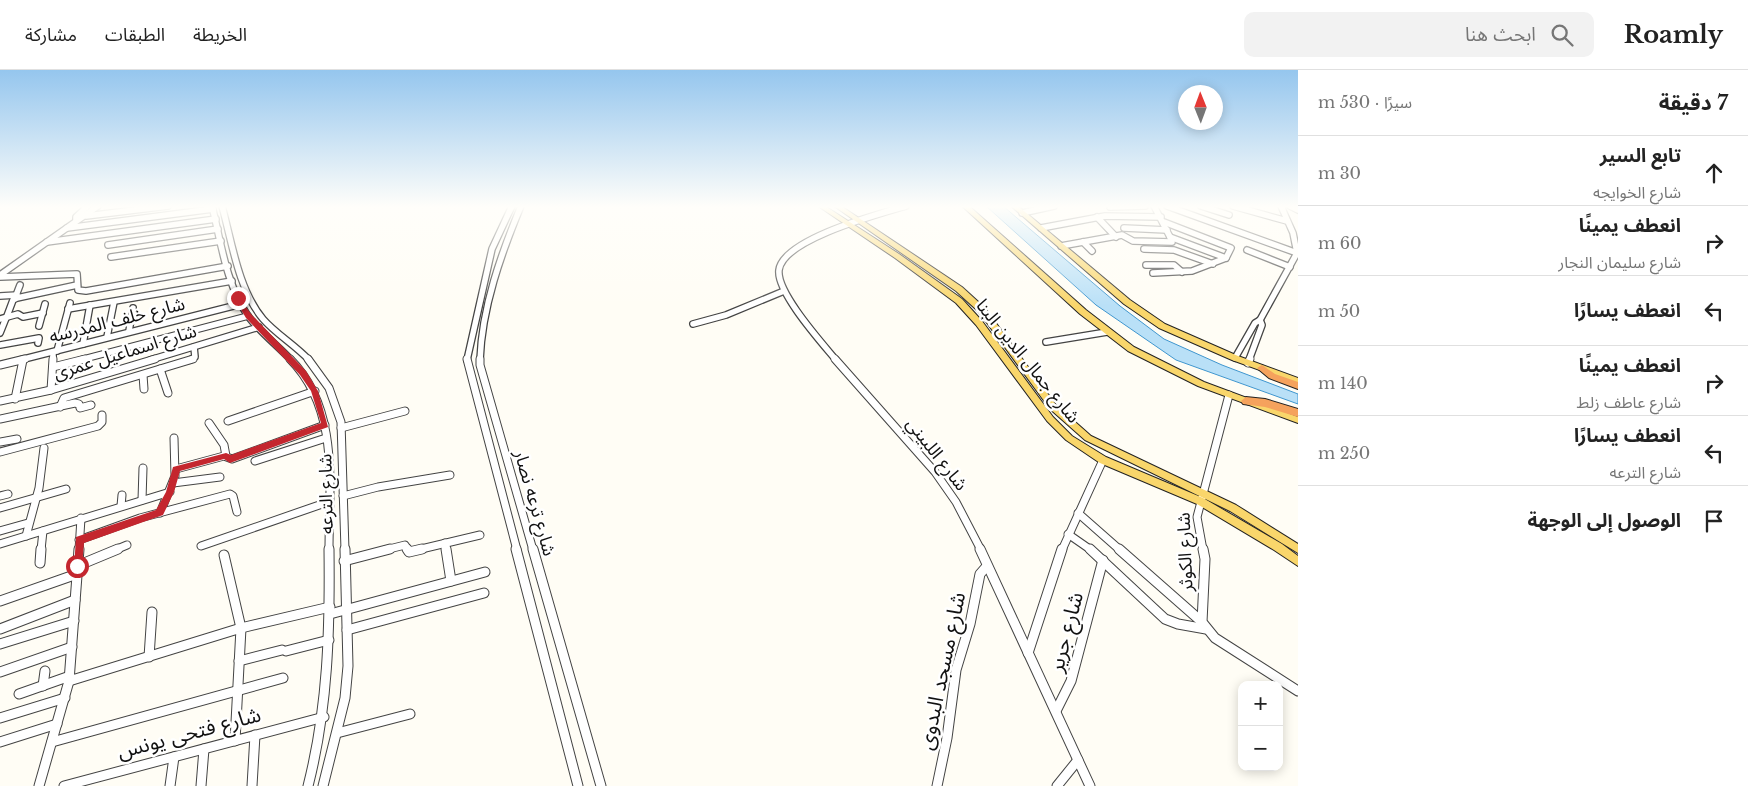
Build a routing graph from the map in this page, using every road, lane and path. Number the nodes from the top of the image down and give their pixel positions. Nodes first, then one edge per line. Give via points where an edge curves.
1 (51, 239) edge
2 (67, 239) edge
3 (146, 239) edge
4 (233, 239) edge
5 (496, 239) edge
6 (505, 239) edge
7 (811, 239) edge
8 (872, 239) edge
9 (886, 239) edge
10 (1003, 239) edge
11 (1054, 239) edge
12 (1097, 239) edge
13 (1146, 239) edge
14 (1211, 239) edge
15 (1260, 239) edge
16 (1294, 239) edge
17 (1171, 240) junction
18 (221, 241) joint
19 (47, 242) junction
20 (1083, 242) junction
21 (108, 245) dead end
22 (1061, 246) junction
23 (1092, 250) dead end
24 (1144, 250) dead end
25 (1174, 250) junction
26 (1248, 250) dead end
27 (1297, 253) junction
28 (111, 257) dead end
29 (1226, 258) junction
30 (1213, 264) junction
31 (1146, 265) dead end
32 (228, 266) junction
33 (1289, 268) junction
34 (1298, 271) edge
35 (1182, 272) junction
36 (1153, 273) dead end
37 (486, 274) junction
38 (496, 274) junction
39 (0, 276) edge
40 (232, 281) junction
41 (42, 284) dead end
42 (20, 285) dead end
43 (77, 285) junction
44 (784, 291) junction
45 (38, 293) junction
46 (0, 296) edge
47 (16, 296) junction
48 (114, 302) junction
49 (45, 304) dead end
50 (241, 304) junction
51 (90, 305) junction
52 (133, 308) dead end
53 (43, 313) junction
54 (248, 316) junction
55 (4, 318) edge
56 (1260, 320) junction
57 (692, 324) dead end
58 (39, 326) dead end
59 (259, 327) junction
60 (129, 331) junction
61 (1108, 332) junction
62 (0, 333) edge
63 (108, 337) junction
64 (1046, 342) dead end
65 (38, 343) dead end
66 (83, 344) junction
67 (0, 346) edge
68 (194, 347) junction
69 (55, 351) junction
70 (1235, 358) junction
71 (23, 360) junction
72 (1248, 363) junction
73 (0, 365) edge
74 (52, 367) junction
75 (1262, 368) junction
76 (160, 369) junction
77 (143, 375) junction
78 (1298, 381) edge
79 (1298, 386) edge
80 (144, 388) dead end
81 (51, 390) junction
82 (314, 391) junction
83 (168, 393) dead end
84 (1229, 395) junction
85 (15, 399) junction
86 (1246, 401) junction
87 (0, 402) edge
88 (91, 405) dead end
89 (60, 407) junction
90 (405, 411) dead end
91 (1298, 413) edge
92 (102, 415) dead end
93 (0, 419) edge
94 (1298, 420) edge
95 (228, 421) dead end
96 (209, 423) dead end
97 (325, 425) junction
98 (341, 428) junction
99 (174, 438) dead end
100 (326, 438) junction
101 (17, 439) dead end
102 (0, 442) edge
103 (44, 448) dead end
104 (0, 452) edge
105 (226, 456) junction
106 (1103, 460) junction
107 (255, 461) dead end
108 (143, 468) dead end
109 (176, 469) junction
110 (450, 475) dead end
111 (220, 477) dead end
112 (173, 483) junction
113 (66, 489) dead end
114 (170, 492) junction
115 (122, 495) dead end
116 (342, 496) junction
117 (1202, 497) junction
118 (35, 498) junction
119 (142, 500) junction
120 (328, 502) junction
121 (121, 506) junction
122 (0, 508) edge
123 (236, 512) dead end
124 (1230, 512) junction
125 (160, 513) junction
126 (1078, 513) junction
127 (81, 518) junction
128 (28, 523) junction
129 (0, 531) edge
130 (43, 531) junction
131 (1068, 534) junction
132 (480, 535) dead end
133 (26, 536) junction
134 (79, 540) junction
135 (446, 543) junction
136 (0, 544) edge
137 (127, 545) dead end
138 (201, 546) dead end
139 (1298, 549) edge
140 (224, 555) dead end
141 (1103, 560) junction
142 (344, 562) junction
143 (1298, 562) edge
144 (40, 563) dead end
145 (988, 566) junction
146 (77, 570) junction
147 (485, 572) dead end
148 (451, 581) junction
149 (484, 593) dead end
150 (75, 600) junction
151 (0, 601) edge
152 (346, 610) junction
153 (330, 611) junction
154 (152, 612) dead end
155 (74, 621) junction
156 (1204, 625) junction
157 (241, 628) junction
158 (0, 629) edge
159 (347, 630) junction
160 (329, 640) junction
161 (0, 644) edge
162 (72, 646) junction
163 (1028, 653) junction
164 (149, 657) junction
165 (239, 661) junction
166 (45, 671) dead end
167 (0, 672) edge
168 (284, 678) dead end
169 (70, 679) junction
170 (43, 686) junction
171 (1298, 691) edge
172 (238, 692) junction
173 (19, 694) dead end
174 (65, 698) junction
175 (1056, 711) junction
176 (410, 714) dead end
177 (324, 717) junction
178 (0, 718) edge
179 (57, 724) junction
180 (337, 733) junction
181 (255, 735) junction
182 (235, 741) junction
183 (0, 742) edge
184 (52, 742) junction
185 (204, 749) junction
186 (174, 757) junction
187 (1078, 760) junction
188 (38, 786) edge
189 (64, 786) edge
190 (170, 786) edge
191 (201, 786) edge
192 (252, 786) edge
193 (308, 786) edge
194 (323, 786) edge
195 (578, 786) edge
196 (601, 786) edge
197 (937, 786) edge
198 (1057, 786) edge
199 (1090, 786) edge

1 - 19 street
2 - 19 street
3 - 21 street
4 - 98 street, شارع الترعه via 254,305 268,324 301,352 328,383 335,398
5 - 37 street, شارع ترعه نصار
6 - 38 street, شارع ترعه نصار
7 - 44 street, شارع اللبيني via 789,251 781,262 779,271
8 - 106 main road, شارع جمال الدين البنا via 959,301 1056,425 1069,438
9 - 117 main road, شارع جمال الدين البنا via 959,289 982,310 1053,407 1088,438
10 - 61 main road
11 - 22 main road
12 - 20 street
13 - 17 street
14 - 29 street via 1231,248
15 - 27 street
16 - 27 street
17 - 25 street
17 - 29 street
18 - 28 street
18 - 32 street, شارع الترعه
19 - 39 street
20 - 22 street
20 - 23 street
22 - 70 main road via 1127,302 1162,326
24 - 25 street
25 - 30 street
26 - 33 street
27 - 33 street
29 - 30 street
30 - 35 street
31 - 35 street via 1174,265
32 - 40 street, شارع الترعه
32 - 43 street via 86,291 78,290
33 - 34 street
33 - 56 street
35 - 36 street
37 - 38 street
37 - 195 street, شارع ترعه نصار via 467,360
38 - 196 street, شارع ترعه نصار via 481,338 480,365
39 - 43 street via 77,274
40 - 48 street
40 - 50 street, شارع الترعه
41 - 45 street
42 - 47 street
43 - 45 street
44 - 57 street via 726,315
44 - 145 street, شارع اللبيني via 835,357 941,479
45 - 47 street
46 - 47 street
47 - 55 street
48 - 51 street
48 - 63 street
49 - 53 street
50 - 54 street, شارع الترعه
50 - 60 street, شارع خلف المدرسه
51 - 66 street
51 - 69 street via 69,306
52 - 60 street
53 - 55 street
53 - 58 street
54 - 59 street, شارع الترعه
54 - 74 street
55 - 62 street
56 - 70 street via 1255,323
56 - 72 street via 1262,325
59 - 68 street, شارع اسماعيل عمرى
59 - 82 street, شارع الترعه via 303,373
60 - 63 street, شارع خلف المدرسه
61 - 64 street
61 - 84 main road via 1141,355
63 - 66 street, شارع خلف المدرسه
65 - 67 street via 39,338
66 - 69 street, شارع خلف المدرسه
68 - 76 street via 193,359
68 - 81 street, شارع اسماعيل عمرى
69 - 71 street, شارع خلف المدرسه
69 - 74 street
70 - 72 main road
71 - 73 street, شارع خلف المدرسه
71 - 85 street
72 - 75 main road
74 - 81 street
75 - 78 main road
75 - 79 highway via 1272,376
76 - 77 street
76 - 83 street
77 - 80 street
77 - 89 street via 64,398
81 - 85 street, شارع اسماعيل عمرى
82 - 95 street
82 - 97 street, شارع الترعه
84 - 86 main road
84 - 117 street, شارع الكوثر
85 - 87 street, شارع اسماعيل عمرى
86 - 91 highway
86 - 94 main road
88 - 89 street via 80,408 75,403
89 - 93 street
90 - 98 street
92 - 104 street via 98,426
96 - 105 street via 224,444
97 - 100 street, شارع الترعه
97 - 105 street via 232,459
98 - 116 street, شارع الترعه
99 - 109 street
100 - 107 street
100 - 120 street, شارع الترعه
101 - 102 street
103 - 118 street
105 - 109 street
106 - 117 main road, شارع جمال الدين البنا
106 - 126 street
108 - 119 street
109 - 112 street
110 - 116 street
111 - 112 street
112 - 114 street
113 - 118 street
114 - 119 street
114 - 125 street
115 - 121 street
116 - 142 street, شارع الترعه
117 - 124 main road, شارع جمال الدين البنا
117 - 156 street, شارع الكوثر via 1198,525 1205,559
118 - 122 street
118 - 128 street
119 - 121 street
120 - 138 street
120 - 153 street, شارع الترعه
121 - 127 street
123 - 125 street via 232,494
124 - 139 main road, شارع جمال الدين البنا
124 - 143 main road, شارع جمال الدين البنا
125 - 134 street
126 - 131 street
126 - 156 street
127 - 130 street
127 - 134 street
128 - 129 street
128 - 133 street
130 - 133 street
130 - 144 street
131 - 141 street
131 - 163 street
132 - 135 street
133 - 136 street
134 - 146 street
135 - 142 street via 409,552 404,545
135 - 148 street
137 - 146 street
140 - 157 street
141 - 156 street via 1165,619 1178,624
141 - 175 street, شارع جرير via 1071,681
142 - 152 street, شارع الترعه
145 - 163 street, شارع اللبيني
145 - 197 street, شارع مسجد البدوى via 980,574 970,624 957,663
146 - 150 street
146 - 151 street
147 - 148 street
148 - 152 street
149 - 159 street
150 - 155 street
150 - 158 street
152 - 153 street
152 - 159 street, شارع الترعه
153 - 157 street
153 - 160 street, شارع الترعه
154 - 164 street
155 - 161 street
155 - 162 street
156 - 171 street via 1215,638
157 - 164 street
157 - 165 street
159 - 180 street, شارع الترعه via 345,698
160 - 165 street
160 - 177 street, شارع الترعه
162 - 167 street
162 - 169 street
163 - 175 street, شارع اللبيني
164 - 169 street
165 - 172 street
166 - 170 street
168 - 172 street
169 - 170 street
169 - 174 street
170 - 173 street
172 - 182 street
172 - 184 street
174 - 178 street
174 - 179 street
175 - 187 street, شارع اللبيني
176 - 180 street
177 - 181 street, شارع فتحى يونس
177 - 193 street, شارع الترعه
179 - 183 street
179 - 184 street
180 - 194 street, شارع الترعه
181 - 182 street, شارع فتحى يونس
181 - 192 street
182 - 185 street, شارع فتحى يونس
184 - 188 street
185 - 186 street, شارع فتحى يونس
185 - 191 street
186 - 189 street, شارع فتحى يونس
186 - 190 street
187 - 198 street
187 - 199 street, شارع اللبيني

